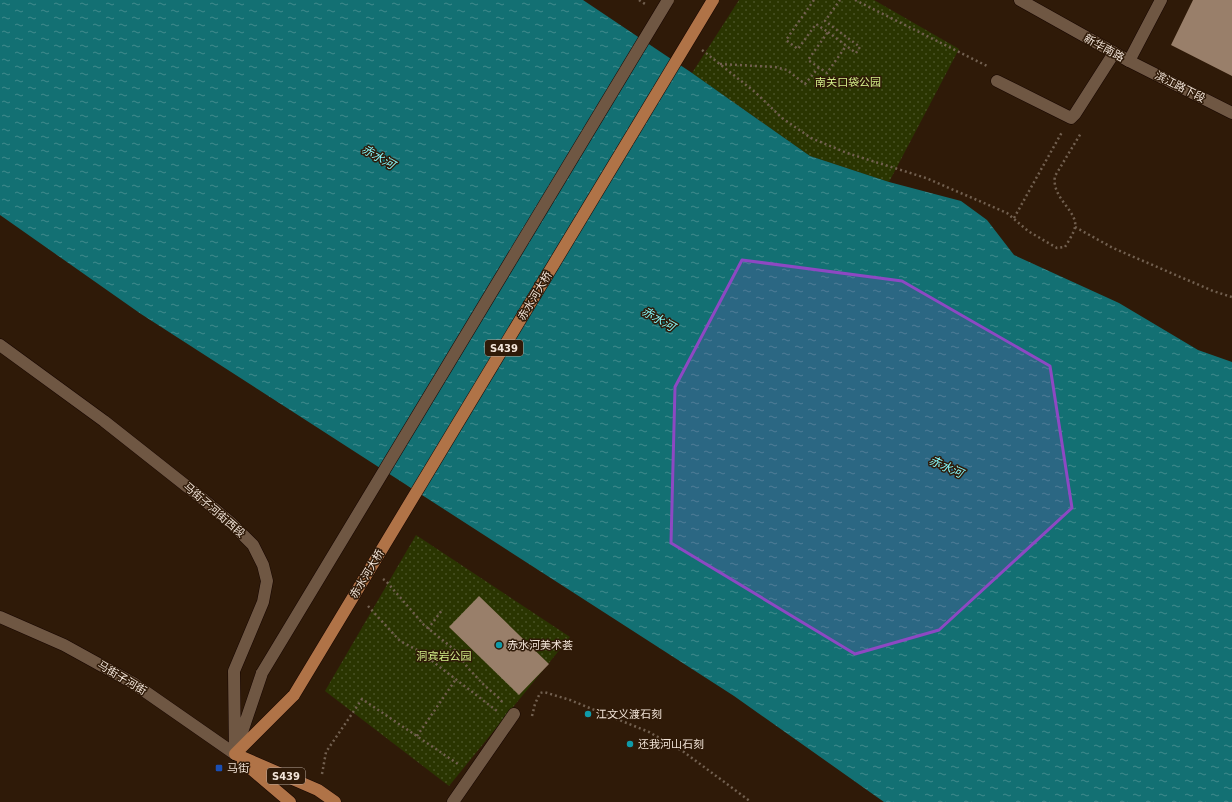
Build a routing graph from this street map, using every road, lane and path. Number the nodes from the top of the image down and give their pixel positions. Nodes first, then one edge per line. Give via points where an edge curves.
1 (639, 0) edge
2 (668, 0) edge
3 (713, 0) edge
4 (814, 0) edge
5 (840, 0) edge
6 (855, 0) edge
7 (1020, 0) edge
8 (1161, 0) edge
9 (646, 5) dead end
10 (828, 32) junction
11 (846, 46) junction
12 (701, 50) dead end
13 (1114, 53) junction
14 (1129, 61) junction
15 (720, 64) junction
16 (819, 67) junction
17 (991, 68) dead end
18 (997, 81) dead end
19 (1232, 113) edge
20 (1071, 118) junction
21 (1082, 131) dead end
22 (1014, 218) junction
23 (1075, 227) junction
24 (1232, 297) edge
25 (0, 345) edge
26 (381, 577) dead end
27 (364, 603) dead end
28 (442, 610) dead end
29 (0, 618) edge
30 (428, 629) junction
31 (456, 679) junction
32 (512, 718) junction
33 (417, 736) junction
34 (235, 754) junction
35 (472, 774) junction
36 (318, 790) junction
37 (290, 802) edge
38 (335, 802) edge
39 (453, 802) edge
40 (751, 802) edge

1 - 9 path
2 - 34 street, bridge via 262,673
3 - 34 main road, 赤水河大桥 / S439, bridge via 294,695
4 - 10 path via 786,40 798,49 816,24
5 - 11 path via 825,21 860,47 856,53
6 - 17 path
7 - 13 street, 新华南路
8 - 14 street, 新华南路
10 - 11 path
10 - 16 path via 808,60
11 - 16 path via 827,73
12 - 15 path
13 - 14 street, 新华南路
13 - 20 street
14 - 19 street, 滨江路下段
15 - 16 path via 775,67 786,70 806,84
15 - 22 path via 782,118 811,138 848,153 926,178 1008,213
18 - 20 street
20 - 22 path
21 - 23 path via 1055,176 1054,182 1061,200 1074,220
22 - 23 path via 1028,231 1057,248 1065,247
23 - 24 path via 1113,248
25 - 34 street, 马街子河街西段 via 104,421 204,500 253,545 263,565 267,581 263,602 234,671
26 - 30 path
27 - 31 path via 400,641 419,651
28 - 30 path
29 - 34 street, 马街子河街 via 64,645 133,683
30 - 32 path via 456,651 475,675 499,698
31 - 32 path
31 - 33 path
32 - 35 street
32 - 40 path via 530,717 540,693 570,700 649,732 684,752
33 - 35 path
33 - 36 path via 362,699 326,752
34 - 36 main road, S439
34 - 37 main road, S439
35 - 39 street
36 - 38 main road, S439

